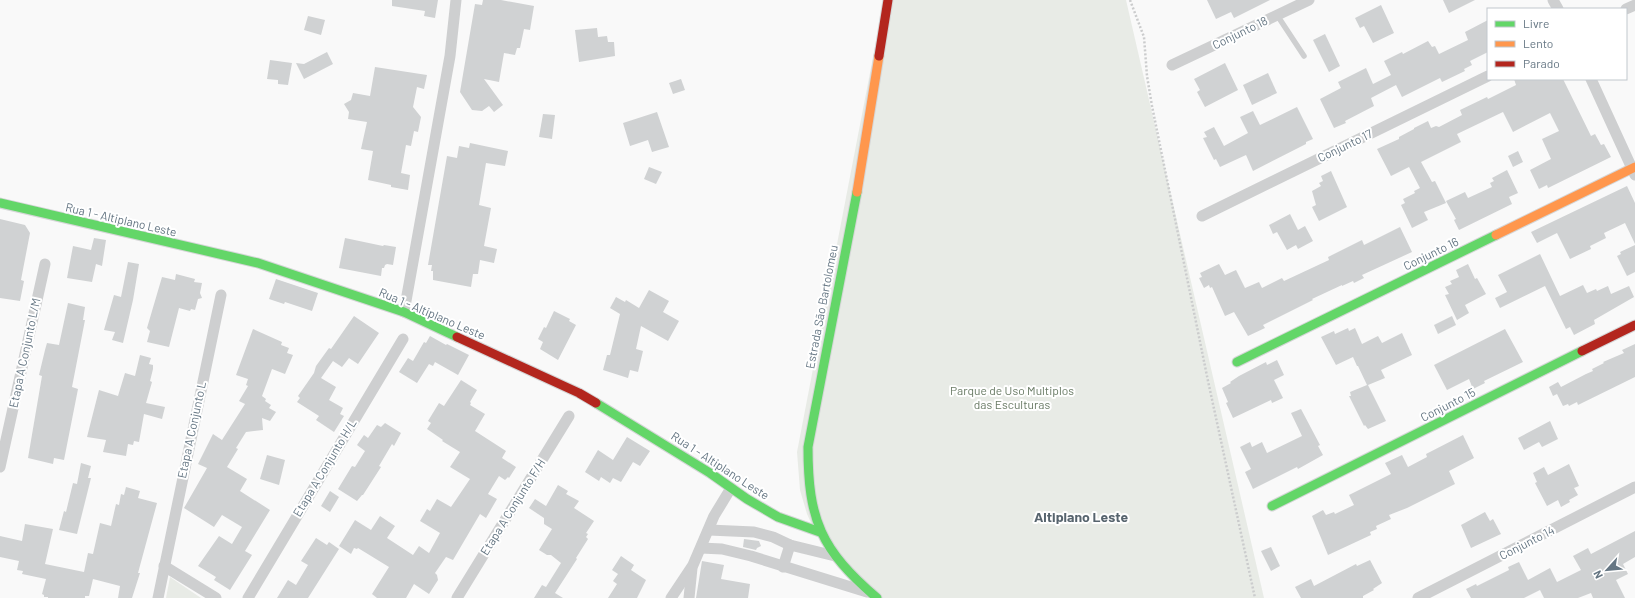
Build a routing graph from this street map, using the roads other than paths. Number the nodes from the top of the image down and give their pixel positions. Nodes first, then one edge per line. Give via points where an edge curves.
1 (456, 0) edge
2 (888, 0) edge
3 (1308, 0) edge
4 (1277, 15) junction
5 (1304, 56) dead end
6 (1172, 66) dead end
7 (1487, 76) edge
8 (1591, 80) edge
9 (1634, 170) edge
10 (0, 203) edge
11 (1202, 216) dead end
12 (45, 264) dead end
13 (222, 295) dead end
14 (404, 312) junction
15 (1635, 325) edge
16 (403, 339) dead end
17 (1238, 362) dead end
18 (569, 416) dead end
19 (1, 461) edge
20 (1635, 487) edge
21 (731, 488) junction
22 (1272, 506) dead end
23 (709, 530) junction
24 (820, 532) junction
25 (790, 545) junction
26 (701, 548) junction
27 (837, 559) junction
28 (693, 565) junction
29 (164, 566) junction
30 (783, 567) junction
31 (826, 579) junction
32 (873, 595) edge
33 (158, 598) edge
34 (216, 598) edge
35 (248, 598) edge
36 (457, 598) edge
37 (671, 598) edge
38 (689, 598) edge
39 (1418, 598) edge

1 - 14 street via 450,56
2 - 24 street, Estrada São Bartolomeu via 863,162 808,447 807,481 812,510
3 - 4 street, Conjunto 18
4 - 5 lane
4 - 6 street, Conjunto 18
7 - 11 street, Conjunto 17
8 - 9 street
9 - 17 street, Conjunto 16
10 - 14 street, Rua 1 - Altiplano Leste via 258,263
12 - 19 street, Etapa A Conjunto L/M
13 - 29 street, Etapa A Conjunto L
14 - 21 street, Rua 1 - Altiplano Leste via 579,393
15 - 22 street, Conjunto 15
16 - 35 street, Etapa A Conjunto H/L
18 - 36 street, Etapa A Conjunto F/H
20 - 39 street, Conjunto 14
21 - 23 street via 714,516
21 - 24 street, Rua 1 - Altiplano Leste via 778,517
23 - 25 street via 754,532
23 - 26 street
24 - 27 street, Estrada São Bartolomeu
25 - 27 street
25 - 30 street
26 - 28 street
26 - 30 street via 722,549
27 - 31 street
27 - 32 street, Estrada São Bartolomeu
28 - 37 street
28 - 38 street
29 - 33 street, Etapa A Conjunto L
29 - 34 street
30 - 31 street
31 - 32 street

